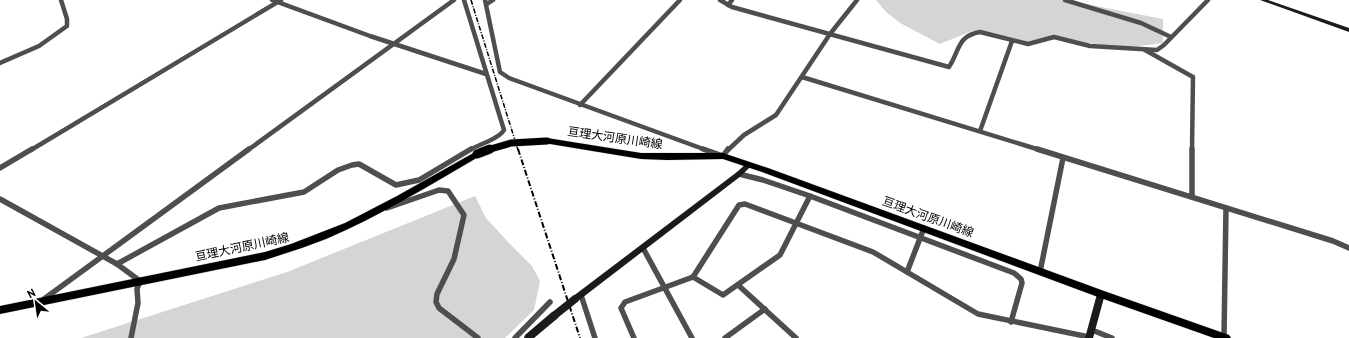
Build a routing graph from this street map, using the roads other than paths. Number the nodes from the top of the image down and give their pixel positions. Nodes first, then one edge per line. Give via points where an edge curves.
1 (61, 0) edge
2 (272, 0) edge
3 (454, 0) edge
4 (464, 0) edge
5 (493, 0) edge
6 (680, 0) edge
7 (720, 0) edge
8 (732, 0) edge
9 (857, 0) edge
10 (1065, 0) edge
11 (1208, 0) edge
12 (1263, 0) edge
13 (279, 1) edge
14 (486, 2) edge
15 (728, 5) junction
16 (1349, 30) edge
17 (830, 34) junction
18 (1171, 37) junction
19 (1012, 41) junction
20 (394, 43) junction
21 (1142, 49) junction
22 (0, 63) edge
23 (486, 74) junction
24 (802, 77) junction
25 (580, 105) junction
26 (980, 131) junction
27 (724, 156) junction
28 (1064, 158) junction
29 (0, 168) edge
30 (745, 169) junction
31 (810, 196) junction
32 (1192, 197) junction
33 (0, 199) edge
34 (1226, 208) junction
35 (377, 212) junction
36 (796, 223) junction
37 (924, 228) junction
38 (920, 237) junction
39 (643, 248) junction
40 (1349, 248) edge
41 (101, 256) junction
42 (117, 264) junction
43 (907, 272) junction
44 (1040, 272) junction
45 (693, 277) junction
46 (140, 281) junction
47 (738, 284) junction
48 (666, 288) junction
49 (1101, 294) junction
50 (578, 297) junction
51 (550, 302) dead end
52 (40, 303) junction
53 (764, 309) junction
54 (0, 310) edge
55 (1011, 322) junction
56 (1090, 335) edge
57 (1212, 336) edge
58 (131, 338) edge
59 (478, 338) edge
60 (515, 338) edge
61 (528, 338) edge
62 (595, 338) edge
63 (634, 338) edge
64 (692, 338) edge
65 (725, 338) edge
66 (796, 338) edge
67 (1112, 338) edge
68 (1225, 338) edge

1 - 22 street via 67,26 39,46
2 - 13 street
3 - 20 street
4 - 23 street
5 - 14 street
6 - 25 street
7 - 15 street
8 - 15 street
9 - 17 street
10 - 18 street via 1141,23
11 - 18 street
12 - 16 street
13 - 20 street
13 - 29 street
14 - 25 street via 500,72 509,78
15 - 17 street
17 - 19 street via 946,67 950,65 958,45 970,34 980,32
17 - 24 street
18 - 21 street via 1160,49
19 - 21 street via 1036,43 1054,37 1090,46
19 - 26 street
20 - 23 street
20 - 41 street
21 - 32 street via 1193,77
23 - 42 street via 504,130 501,135 481,143 419,180 396,185 358,164 346,165 304,192 219,208
24 - 26 street
24 - 27 street via 776,115 753,129 727,150
25 - 27 street
26 - 28 street
27 - 30 main road, 亘理大河原川崎線
27 - 35 main road, 亘理大河原川崎線, bridge via 667,158 547,141 516,142 489,148 477,154
28 - 32 street
28 - 44 street
30 - 31 street via 763,180
30 - 37 main road, 亘理大河原川崎線
30 - 39 street
31 - 36 street
31 - 38 street
32 - 34 street
33 - 41 street
34 - 40 street
34 - 68 street
35 - 46 main road, 亘理大河原川崎線 via 295,248
35 - 59 street via 439,190 448,191 464,215 454,259 437,294 436,302 439,308
36 - 43 street via 872,252
36 - 45 street via 745,204 739,206
36 - 47 street via 780,255
37 - 38 street
37 - 44 main road, 亘理大河原川崎線
38 - 43 street
38 - 55 street via 1019,276 1022,283
39 - 48 street
39 - 50 street
41 - 42 street
41 - 52 street
42 - 46 street
43 - 55 street via 978,314
44 - 49 main road, 亘理大河原川崎線
45 - 47 street via 722,295
45 - 48 street
46 - 52 main road, 亘理大河原川崎線
46 - 58 street
47 - 53 street
48 - 63 street via 625,302 621,308
48 - 64 street
49 - 56 street
49 - 57 main road, 亘理大河原川崎線
50 - 61 street, bridge
50 - 62 street
51 - 60 street
52 - 54 main road, 亘理大河原川崎線
53 - 65 street
53 - 66 street
55 - 56 street
56 - 67 street
57 - 68 main road, 亘理大河原川崎線

